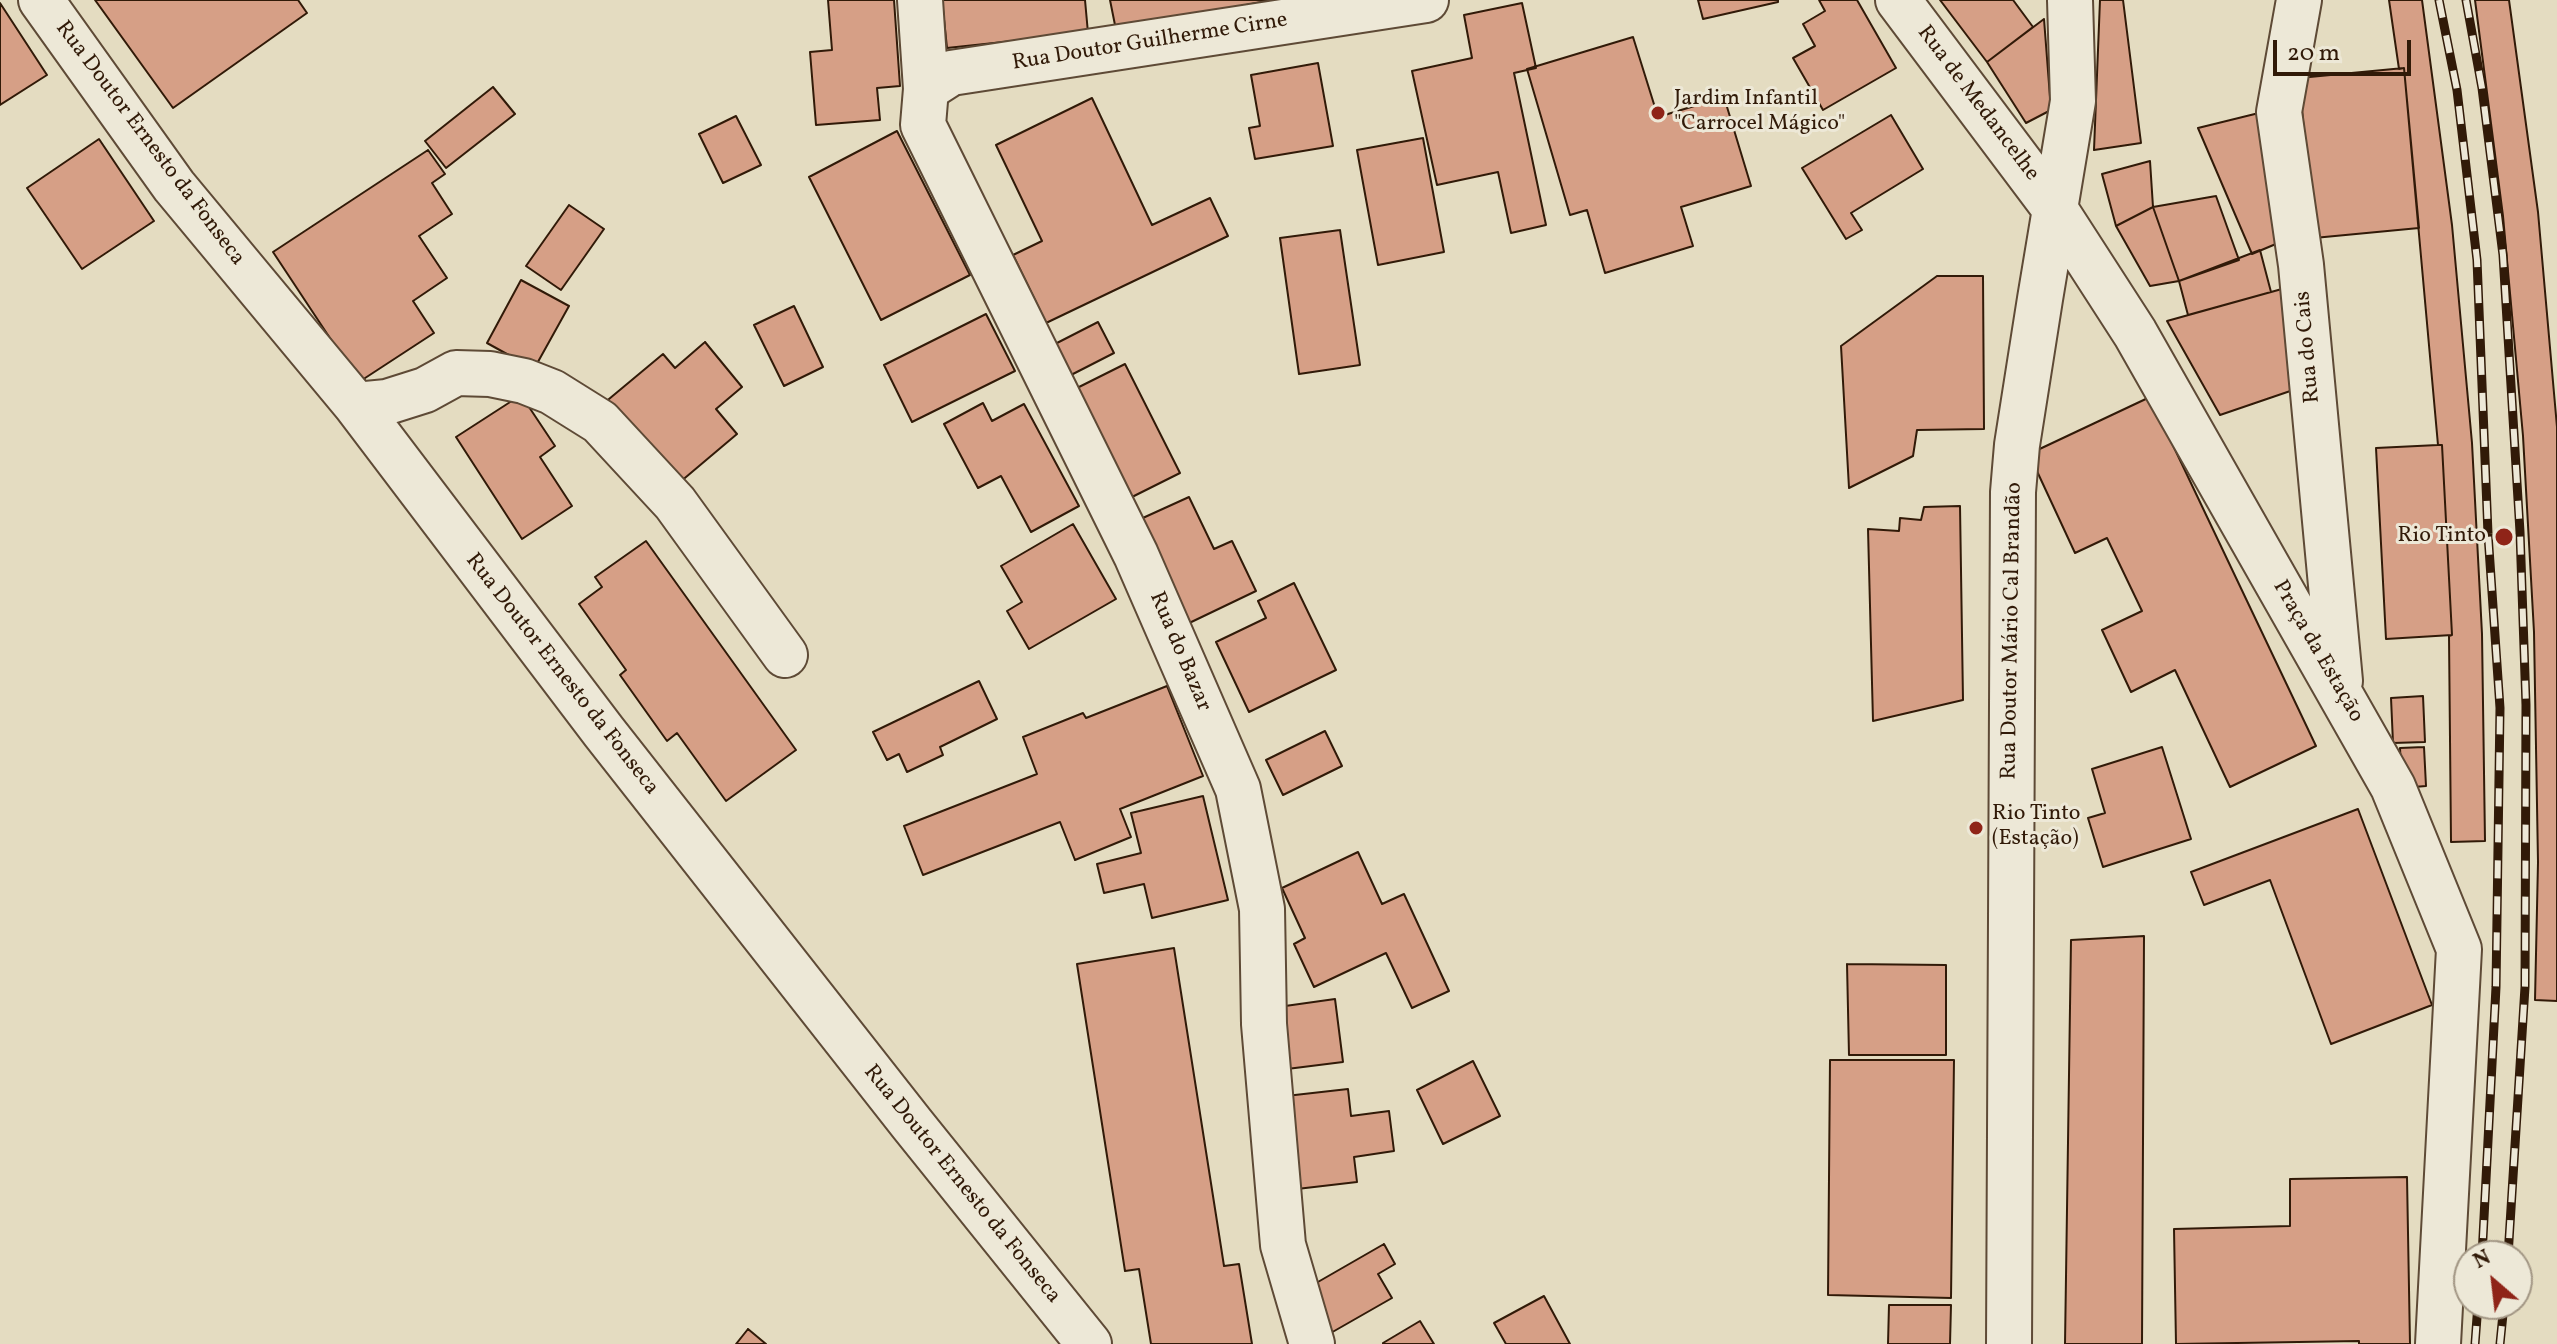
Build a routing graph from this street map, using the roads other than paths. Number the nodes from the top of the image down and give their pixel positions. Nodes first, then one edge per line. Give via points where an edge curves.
1 (41, 0) edge
2 (920, 0) edge
3 (1426, 0) edge
4 (1898, 0) edge
5 (2070, 0) edge
6 (2299, 0) edge
7 (926, 89) junction
8 (2055, 209) junction
9 (356, 405) junction
10 (785, 655) dead end
11 (2342, 696) junction
12 (1089, 1344) edge
13 (1312, 1344) edge
14 (2009, 1344) edge
15 (2438, 1344) edge

1 - 9 street, Rua Doutor Ernesto da Fonseca via 174,186
2 - 7 street, Rua do Bazar
3 - 7 street, Rua Doutor Guilherme Cirne via 951,73
4 - 8 street, Rua de Medancelhe
5 - 8 street via 2073,101
6 - 11 street, Rua do Cais via 2279,112 2301,265
7 - 13 street, Rua do Bazar via 923,125 1136,555 1238,789 1262,909 1264,1024 1283,1245
8 - 11 street, Praça da Estação via 2135,333
8 - 14 street, Rua Doutor Mário Cal Brandão via 2013,492
9 - 10 street via 425,390 456,373 490,374 552,392 600,422 675,503
9 - 12 street, Rua Doutor Ernesto da Fonseca via 604,732
11 - 15 street, Praça da Estação via 2393,787 2459,949

